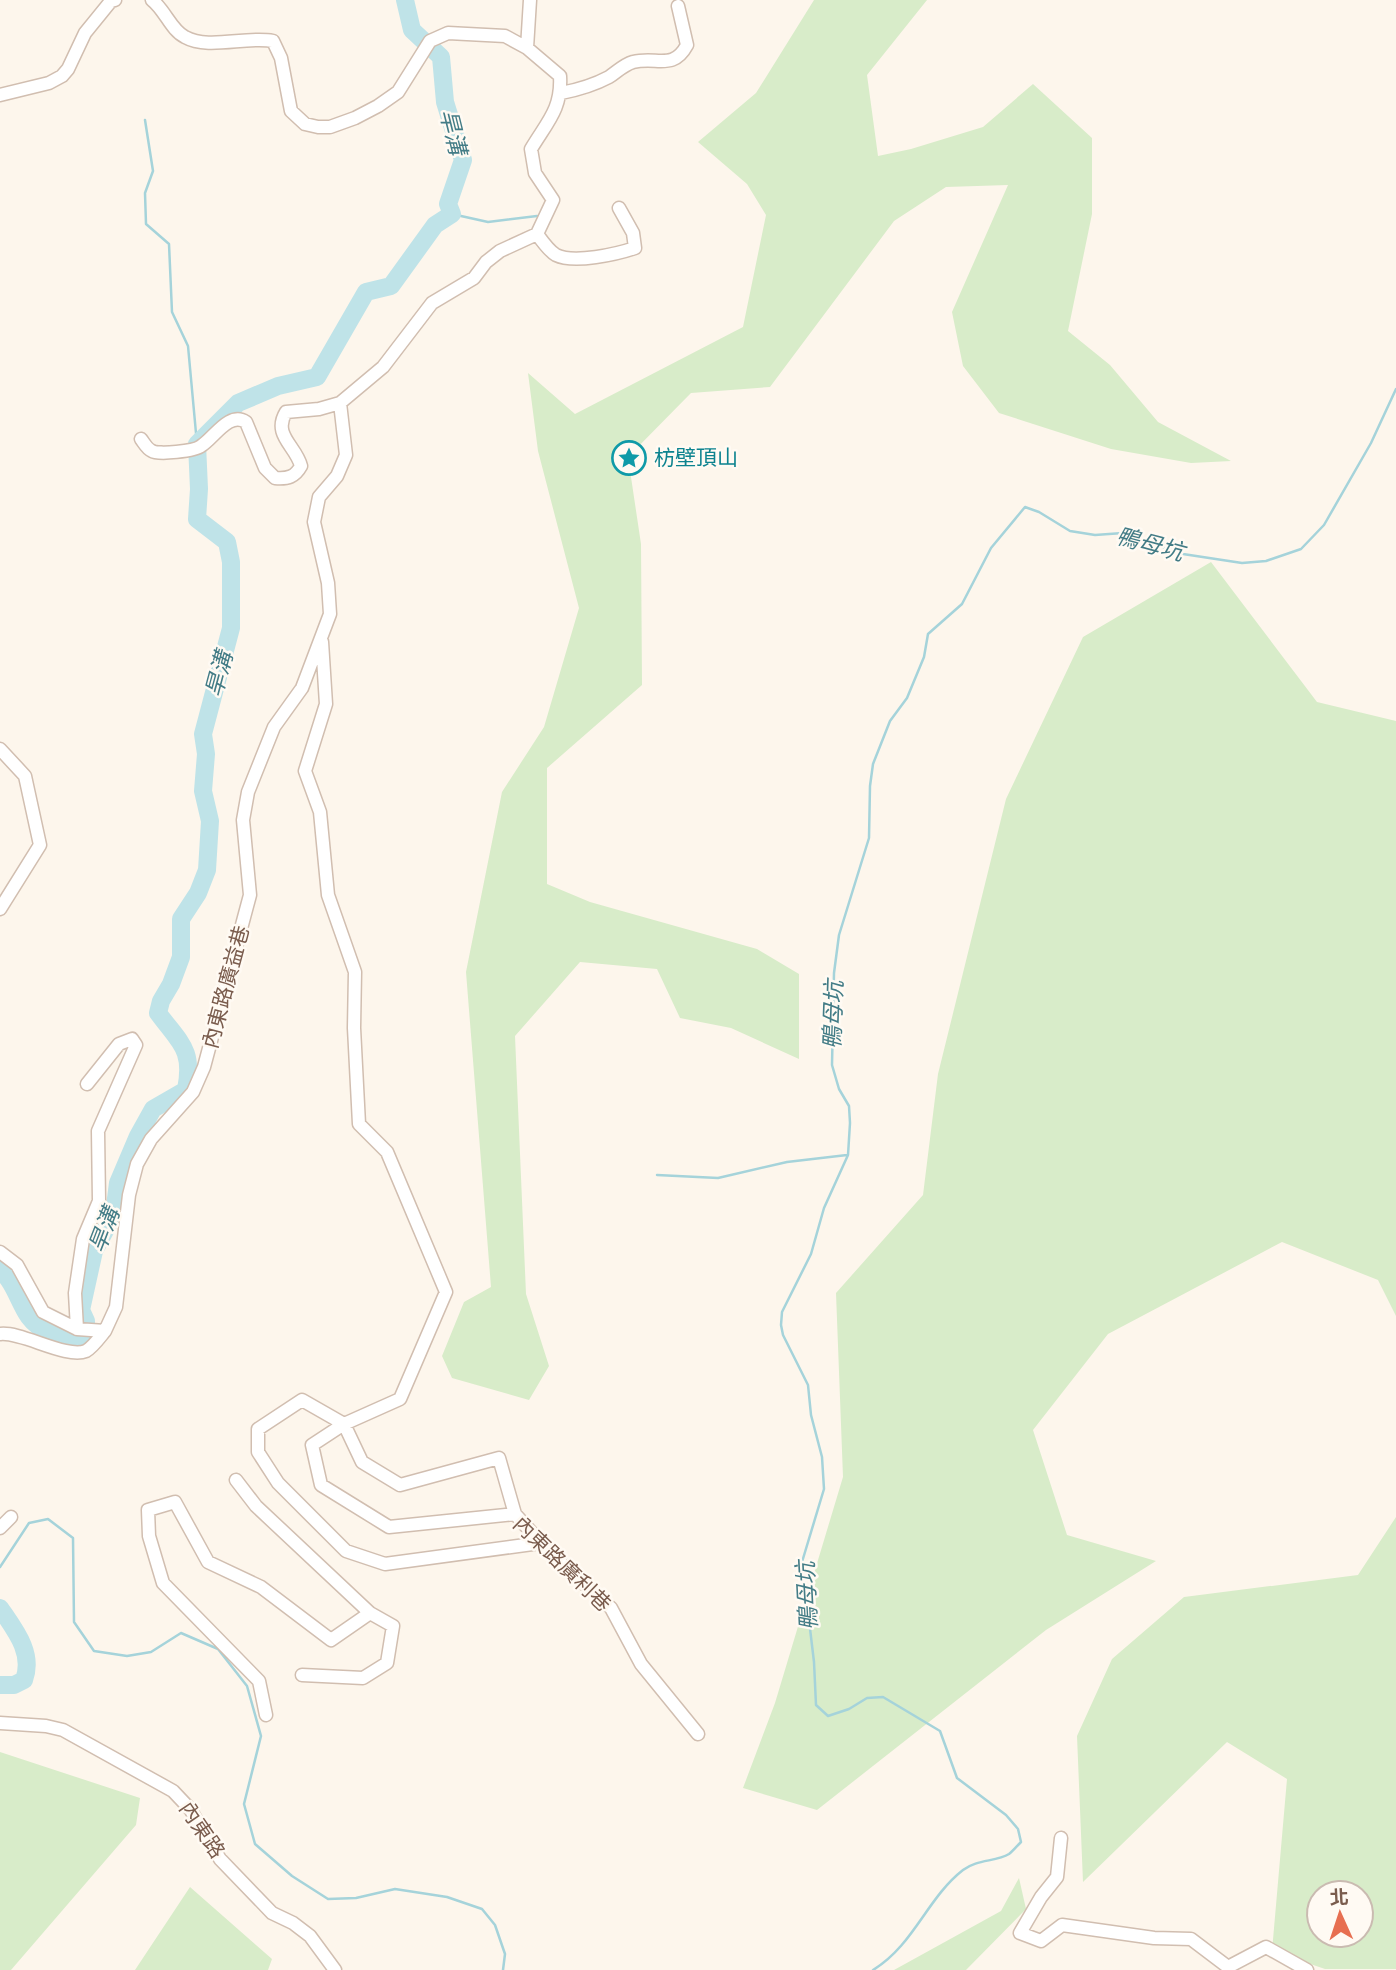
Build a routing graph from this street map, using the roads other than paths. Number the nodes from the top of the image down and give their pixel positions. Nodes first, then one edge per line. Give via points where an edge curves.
1 (115, 0) edge
2 (152, 0) edge
3 (530, 0) edge
4 (678, 6) dead end
5 (527, 48) junction
6 (561, 93) junction
7 (0, 95) edge
8 (619, 208) dead end
9 (537, 234) junction
10 (340, 403) junction
11 (141, 439) dead end
12 (321, 635) junction
13 (0, 748) edge
14 (0, 909) edge
15 (87, 1084) dead end
16 (359, 1124) joint
17 (0, 1252) edge
18 (77, 1329) junction
19 (105, 1331) junction
20 (0, 1334) edge
21 (344, 1424) junction
22 (236, 1480) dead end
23 (515, 1514) junction
24 (11, 1517) dead end
25 (0, 1528) edge
26 (540, 1543) junction
27 (370, 1613) junction
28 (302, 1675) dead end
29 (266, 1715) dead end
30 (0, 1723) edge
31 (698, 1734) dead end
32 (1061, 1838) dead end
33 (335, 1970) edge
34 (1307, 1970) edge

1 - 7 street via 85,33 62,76
2 - 5 street via 185,37 204,43 273,41 281,58 291,111 305,124 318,127 355,118 398,92 430,41 448,33 505,37
3 - 5 street
4 - 6 street via 687,45 678,58 629,63 608,77
5 - 6 street via 560,76
6 - 9 street via 554,114 531,149 535,173 553,200
8 - 9 street via 633,233 635,248 606,257 565,257 555,255
9 - 10 street via 500,251 474,278 432,303 383,367
10 - 11 street via 286,412 282,434 301,466 290,478 275,478 265,468 242,419 224,425 196,449 157,453
10 - 12 street, 內東路廣益巷 via 346,455 337,476 319,497 314,522 330,614
12 - 16 street, 內東路廣益巷 via 326,704 305,771 320,812 328,895 355,972
12 - 19 street, 內東路廣益巷 via 302,688 274,727 248,792 243,820 250,895 240,935 193,1092 151,1139 137,1164 116,1307
13 - 14 street via 25,776 40,845
15 - 18 street via 119,1044 132,1039 136,1045 98,1131 99,1200 83,1239 75,1293
16 - 21 street, 內東路廣利巷 via 387,1152 446,1292 400,1399
17 - 18 street via 17,1265 43,1312
18 - 19 street
19 - 20 street via 83,1352
21 - 23 street via 362,1462 400,1485 499,1458
21 - 23 street, 內東路廣利巷 via 312,1444 321,1485 389,1527
21 - 26 street via 302,1400 258,1429 257,1438 258,1451 278,1483 346,1552 385,1564
22 - 27 street via 256,1506
23 - 26 street, 內東路廣利巷
24 - 25 street
26 - 31 street, 內東路廣利巷 via 611,1608 641,1664
27 - 28 street via 393,1626 387,1663 362,1678
27 - 29 street via 331,1640 261,1587 208,1562 175,1502 148,1510 149,1536 163,1583 259,1681
30 - 33 street, 內東路 via 63,1730 173,1791 190,1809 220,1859 272,1913 310,1936
32 - 34 street via 1057,1877 1020,1933 1041,1941 1062,1925 1191,1939 1228,1967 1266,1947

